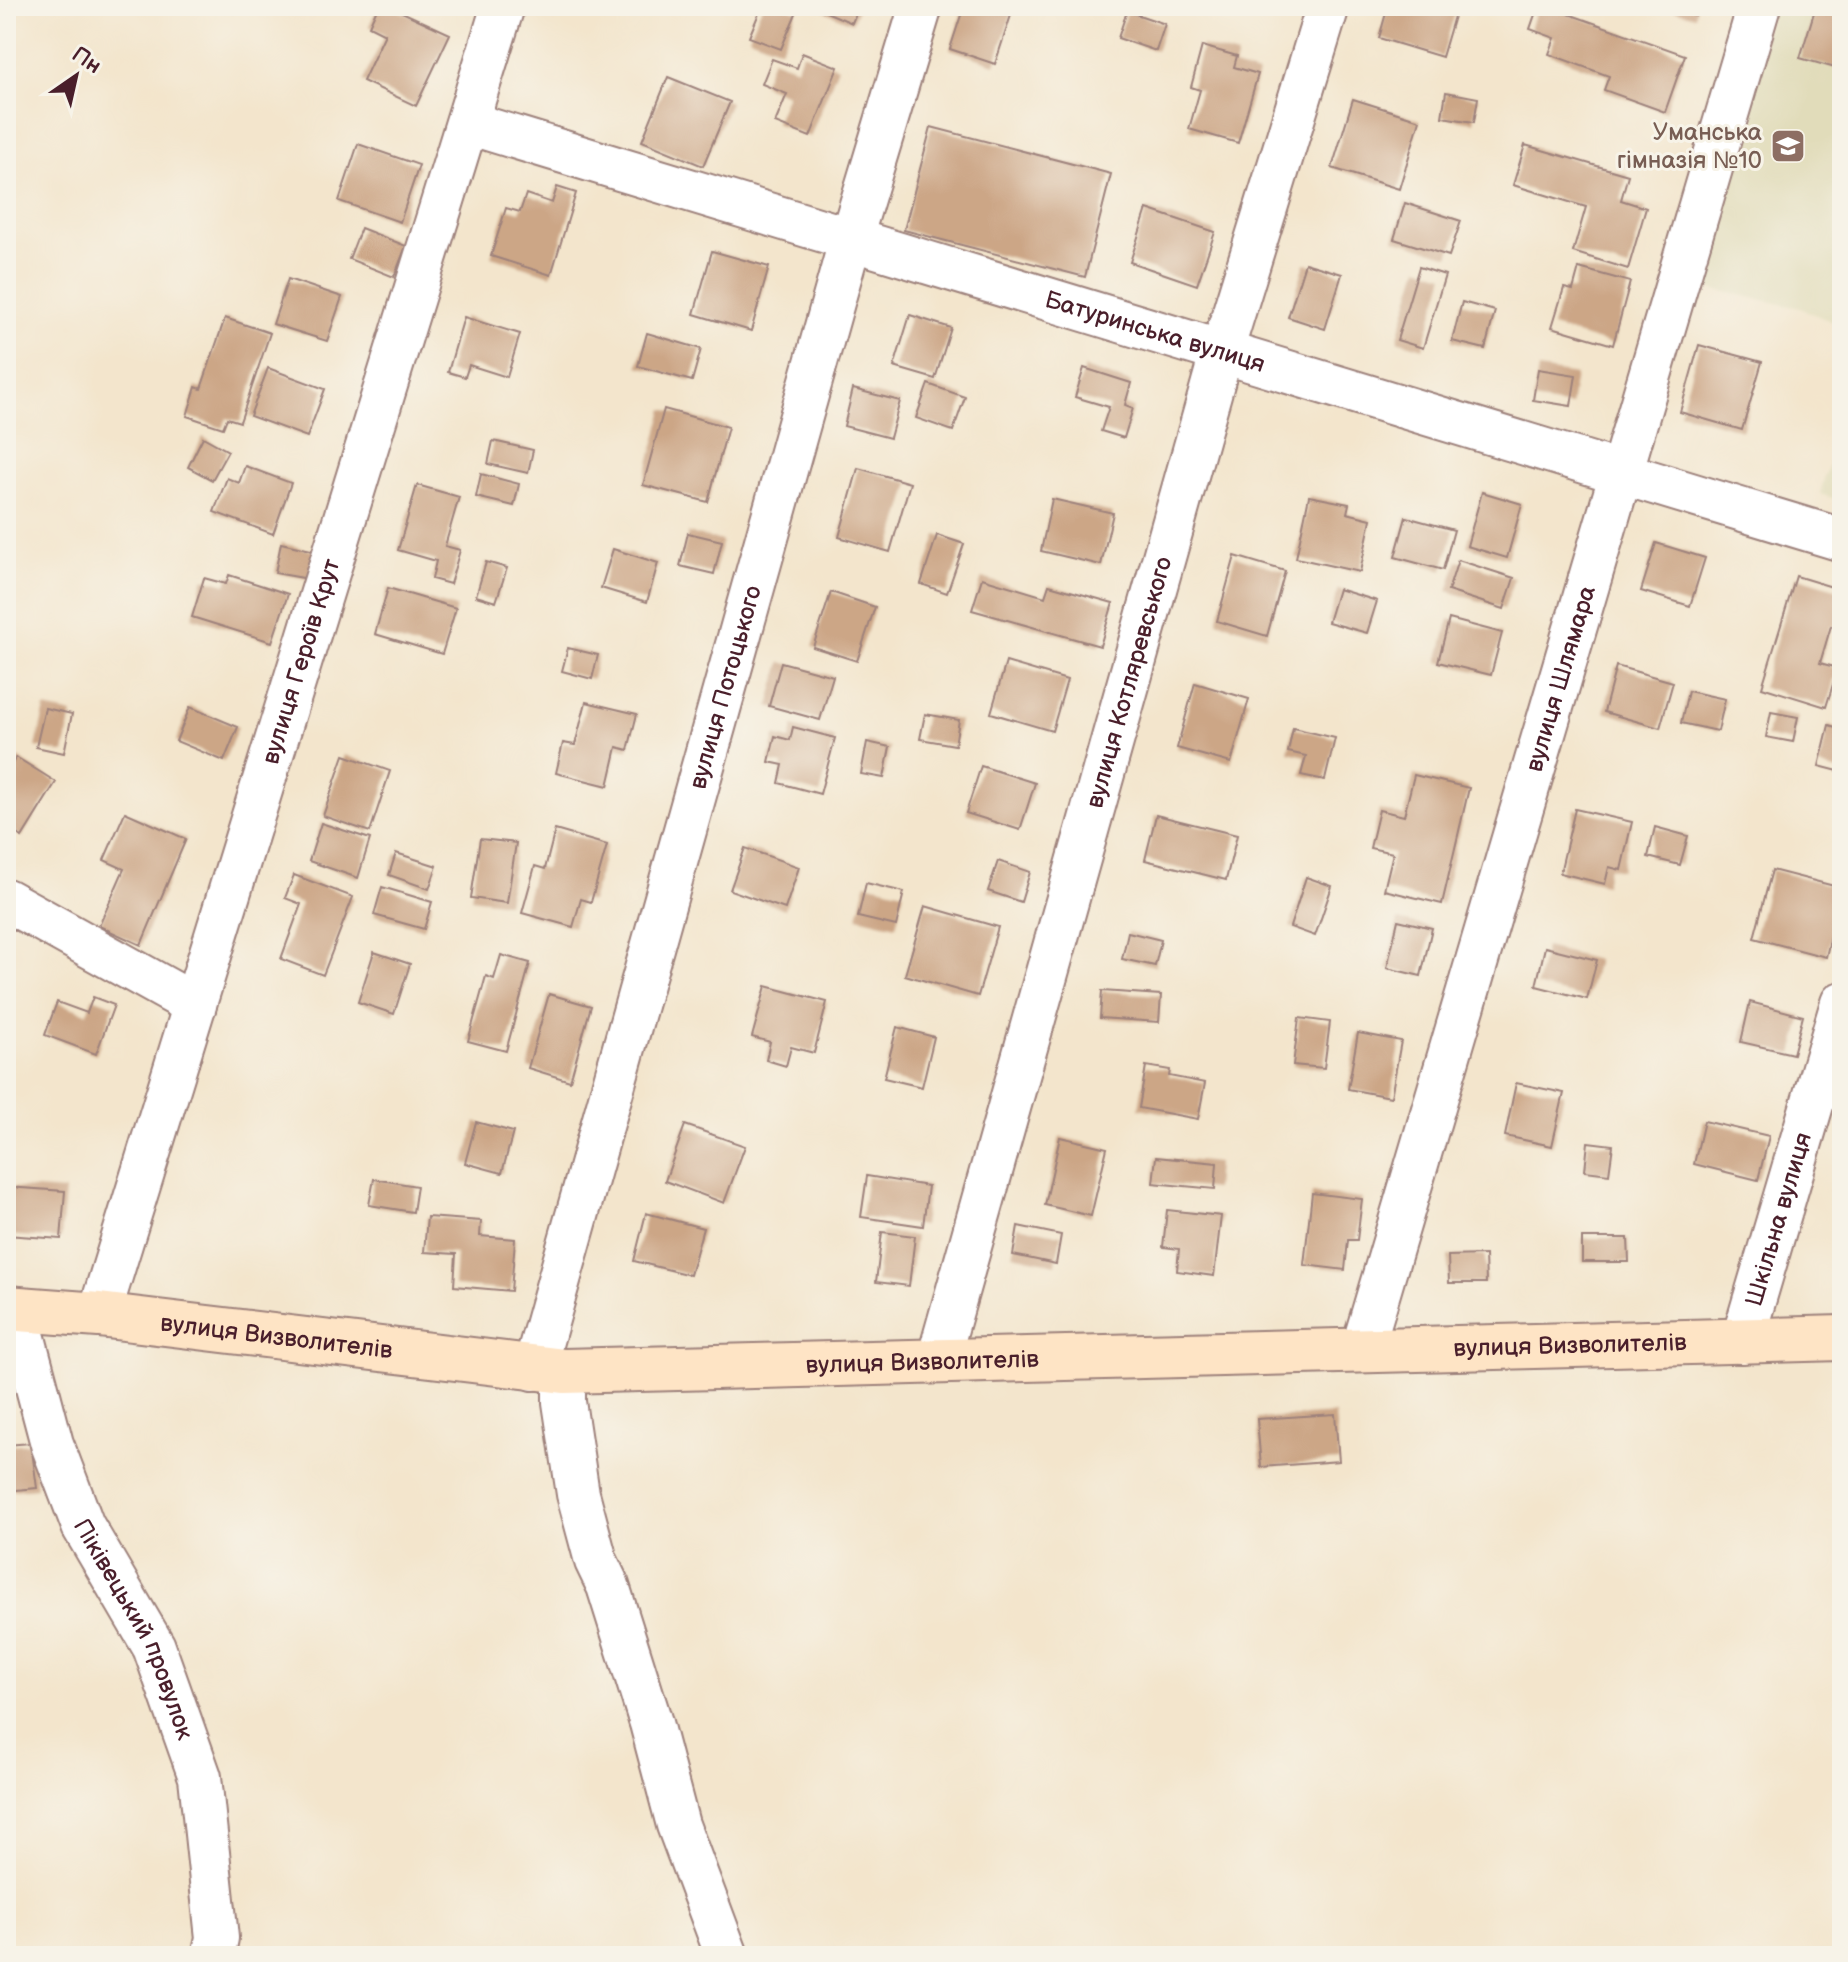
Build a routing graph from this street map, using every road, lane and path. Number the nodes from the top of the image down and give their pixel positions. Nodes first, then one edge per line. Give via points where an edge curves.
1 (503, 6) edge
2 (921, 6) edge
3 (1328, 6) edge
4 (1759, 6) edge
5 (468, 123) junction
6 (851, 238) junction
7 (1222, 351) junction
8 (1620, 472) junction
9 (1842, 540) edge
10 (6, 900) edge
11 (1842, 1003) edge
12 (195, 1005) junction
13 (11, 1308) edge
14 (99, 1315) junction
15 (1842, 1338) edge
16 (1742, 1342) junction
17 (1362, 1350) junction
18 (938, 1360) junction
19 (549, 1370) junction
20 (213, 1956) edge
21 (727, 1956) edge

1 - 5 street, вулиця Героїв Крут
2 - 6 street, вулиця Потоцького
3 - 7 street, вулиця Котляревського
4 - 8 street, вулиця Шлямара
5 - 6 street, Батуринська вулиця
5 - 12 street, вулиця Героїв Крут
6 - 7 street, Батуринська вулиця
6 - 19 street, вулиця Потоцького
7 - 8 street, Батуринська вулиця
7 - 18 street, вулиця Котляревського
8 - 9 street, Батуринська вулиця
8 - 17 street, вулиця Шлямара
10 - 12 street
11 - 16 street, Шкільна вулиця
12 - 14 street, вулиця Героїв Крут
13 - 14 main road, вулиця Визволителів
13 - 20 street, Піківецький провулок via 83,1526 154,1647 200,1777 217,1938
14 - 19 main road, вулиця Визволителів
15 - 16 main road, вулиця Визволителів
16 - 17 main road, вулиця Визволителів
17 - 18 main road, вулиця Визволителів
18 - 19 main road, вулиця Визволителів
19 - 21 street, вулиця Потоцького via 564,1402 578,1494 596,1561 651,1723 678,1825

